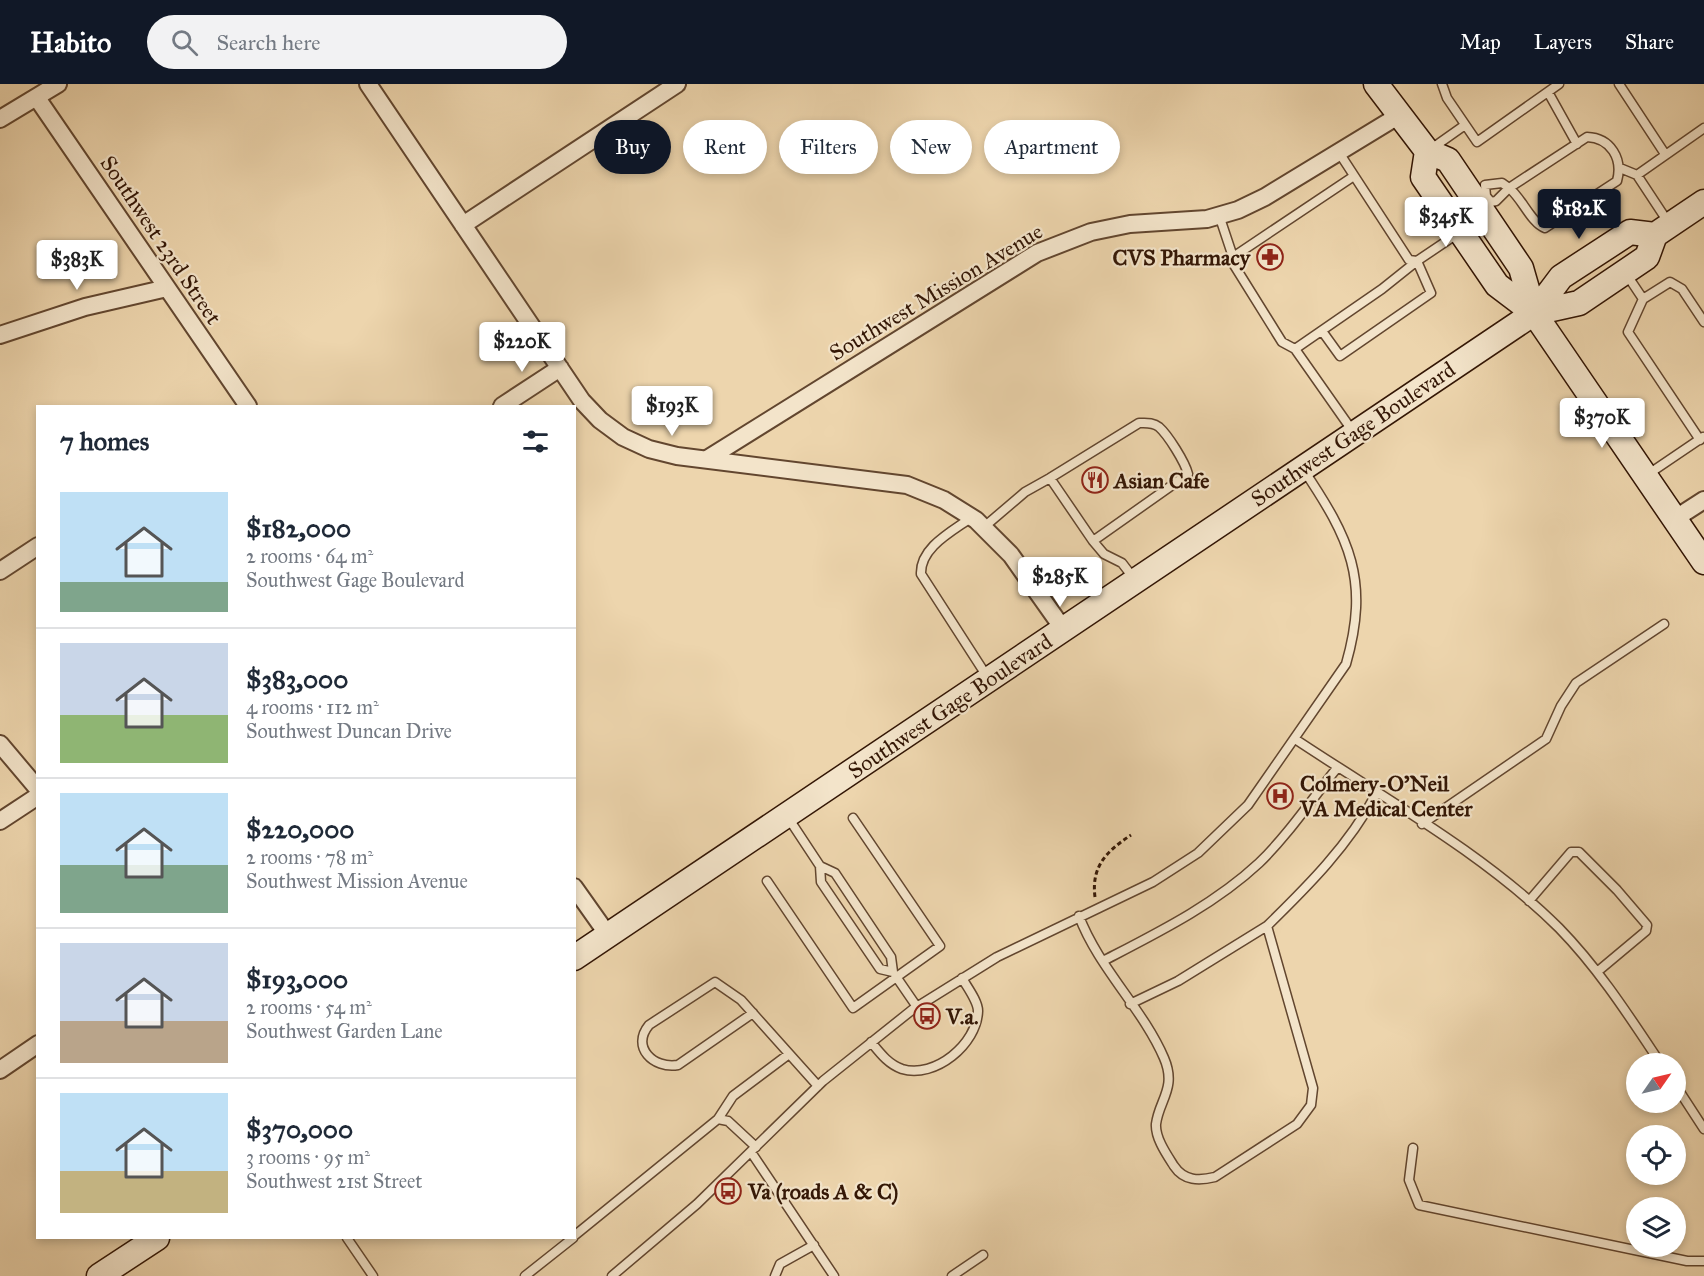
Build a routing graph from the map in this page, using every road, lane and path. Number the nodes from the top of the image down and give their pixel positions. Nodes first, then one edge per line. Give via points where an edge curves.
1 (58, 84) edge
2 (368, 84) edge
3 (677, 84) edge
4 (1376, 84) edge
5 (1442, 84) edge
6 (1559, 84) edge
7 (1618, 84) edge
8 (1548, 92) junction
9 (36, 98) junction
10 (1398, 116) junction
11 (0, 119) edge
12 (1465, 125) junction
13 (1704, 128) edge
14 (1577, 144) junction
15 (1338, 151) junction
16 (1427, 151) junction
17 (1665, 154) junction
18 (1620, 168) junction
19 (1637, 175) junction
20 (1354, 176) junction
21 (1509, 188) junction
22 (1483, 194) junction
23 (1704, 202) edge
24 (1220, 215) junction
25 (464, 225) junction
26 (1662, 230) junction
27 (1460, 231) junction
28 (1233, 257) junction
29 (1417, 261) junction
30 (1625, 272) junction
31 (166, 288) junction
32 (1643, 299) junction
33 (1534, 313) junction
34 (1704, 322) edge
35 (1322, 331) junction
36 (0, 335) edge
37 (1295, 350) junction
38 (560, 368) junction
39 (247, 405) edge
40 (504, 405) edge
41 (1354, 433) junction
42 (1702, 438) edge
43 (707, 459) junction
44 (1302, 467) junction
45 (1646, 475) junction
46 (1050, 478) junction
47 (1704, 500) edge
48 (1676, 518) junction
49 (978, 522) junction
50 (1093, 541) junction
51 (36, 547) edge
52 (1704, 562) edge
53 (0, 571) edge
54 (1137, 582) junction
55 (1664, 624) dead end
56 (1064, 630) junction
57 (990, 680) junction
58 (1295, 739) junction
59 (0, 744) edge
60 (1337, 768) junction
61 (36, 787) edge
62 (1376, 794) junction
63 (36, 797) edge
64 (787, 815) junction
65 (853, 818) dead end
66 (0, 821) edge
67 (1422, 824) junction
68 (1131, 835) dead end
69 (820, 866) junction
70 (766, 881) dead end
71 (576, 890) edge
72 (1529, 901) junction
73 (1097, 908) junction
74 (1079, 916) junction
75 (1267, 926) junction
76 (608, 935) junction
77 (576, 957) edge
78 (1103, 961) junction
79 (1597, 972) junction
80 (895, 975) junction
81 (962, 978) junction
82 (1131, 1004) junction
83 (917, 1007) junction
84 (753, 1013) junction
85 (871, 1042) junction
86 (36, 1045) edge
87 (1652, 1053) edge
88 (789, 1054) junction
89 (0, 1070) edge
90 (818, 1086) junction
91 (1686, 1101) edge
92 (718, 1119) junction
93 (1704, 1129) edge
94 (1413, 1148) dead end
95 (753, 1149) junction
96 (576, 1235) edge
97 (154, 1239) edge
98 (348, 1239) edge
99 (571, 1239) edge
100 (814, 1245) junction
101 (983, 1255) dead end
102 (1704, 1261) edge
103 (99, 1276) edge
104 (373, 1276) edge
105 (525, 1276) edge
106 (612, 1276) edge
107 (775, 1276) edge
108 (834, 1276) edge
109 (952, 1276) edge

1 - 9 street
2 - 25 street
3 - 25 street
4 - 10 main road
5 - 12 lane
6 - 8 lane
7 - 17 lane
8 - 12 lane via 1477,142
8 - 14 lane
9 - 11 street
9 - 31 street, Southwest 23rd Street
10 - 15 street, Southwest Mission Avenue
10 - 16 main road
12 - 16 lane
13 - 17 lane
14 - 18 lane via 1587,137 1597,138 1610,146
14 - 21 lane
15 - 20 lane
15 - 24 street, Southwest Mission Avenue via 1265,197
16 - 22 main road via 1448,160
16 - 27 main road via 1423,177
17 - 19 lane
18 - 19 lane
18 - 21 lane via 1617,181 1545,228 1539,226 1520,197
19 - 26 lane
20 - 28 lane
20 - 29 lane via 1409,260
21 - 22 lane via 1502,183
21 - 22 lane via 1496,201 1491,202
22 - 33 main road via 1521,268
23 - 26 main road, Southwest Gage Boulevard
24 - 28 lane
24 - 43 street, Southwest Mission Avenue via 1185,222 1130,224 1082,235 1037,253
25 - 38 street
26 - 30 main road, Southwest Gage Boulevard via 1647,258
26 - 33 main road, Southwest Gage Boulevard via 1630,232 1562,277
27 - 29 lane
27 - 33 main road via 1497,285
28 - 37 lane via 1234,265 1282,342
29 - 35 lane
29 - 35 lane via 1431,293 1340,356
30 - 32 lane
30 - 33 main road, Southwest Gage Boulevard via 1579,303
31 - 36 street via 85,307
31 - 39 street, Southwest 23rd Street
32 - 34 lane via 1670,282 1682,289
32 - 42 lane via 1628,332
33 - 41 main road, Southwest Gage Boulevard
33 - 45 main road
35 - 37 lane
37 - 41 lane
38 - 40 street
38 - 43 street via 594,413 623,437 650,449
41 - 44 main road, Southwest Gage Boulevard
42 - 45 lane
43 - 49 street via 907,485 944,500
44 - 54 main road, Southwest Gage Boulevard
44 - 58 lane via 1345,540 1355,574 1357,609 1346,664
45 - 48 main road
46 - 49 lane
46 - 50 lane
46 - 50 lane via 1139,423 1159,427 1186,465 1188,474
47 - 48 street
48 - 52 main road
49 - 56 street via 1011,555
49 - 57 lane via 928,552 921,574
50 - 54 lane via 1104,554 1122,563
51 - 53 street
54 - 56 main road, Southwest Gage Boulevard
55 - 67 lane via 1576,683 1546,739
56 - 57 main road, Southwest Gage Boulevard
57 - 64 main road, Southwest Gage Boulevard
58 - 60 lane
58 - 73 lane via 1248,805 1198,853 1153,882
59 - 61 street
60 - 62 lane
60 - 78 lane via 1280,840 1244,875 1202,907
62 - 67 lane
62 - 75 lane via 1329,862
63 - 66 street
64 - 69 lane
64 - 76 main road, Southwest Gage Boulevard
65 - 80 lane via 940,946
67 - 72 lane
68 - 73 path via 1108,850 1095,869
69 - 80 lane via 835,873 891,957
69 - 80 lane via 821,882 880,969
70 - 80 lane via 853,1008
71 - 76 street
72 - 79 lane
72 - 79 lane via 1571,852 1579,852 1617,890 1647,925 1646,931
73 - 74 lane
74 - 78 lane
74 - 81 lane
75 - 82 lane via 1187,976
75 - 82 lane via 1313,1088 1311,1105 1297,1124 1223,1173 1201,1180 1188,1178 1176,1169 1156,1124 1168,1088 1164,1057
76 - 77 main road, Southwest Gage Boulevard
78 - 82 lane
79 - 87 lane
80 - 83 lane
81 - 83 lane
81 - 85 lane via 978,1008 975,1029 965,1045 948,1059 919,1069 903,1069 887,1061
83 - 85 lane
84 - 84 lane via 715,982 649,1025 642,1034 642,1046 652,1062 666,1067 678,1065
84 - 88 lane
85 - 90 lane
86 - 89 street
88 - 90 lane
88 - 92 lane via 733,1096
90 - 95 lane
91 - 93 lane
92 - 95 lane via 728,1121
92 - 96 lane
94 - 102 lane via 1409,1180 1419,1205 1687,1261
95 - 100 lane
95 - 106 lane via 690,1210
97 - 103 main road
98 - 104 lane
99 - 105 lane
100 - 107 lane via 780,1264
100 - 108 lane
101 - 109 lane

